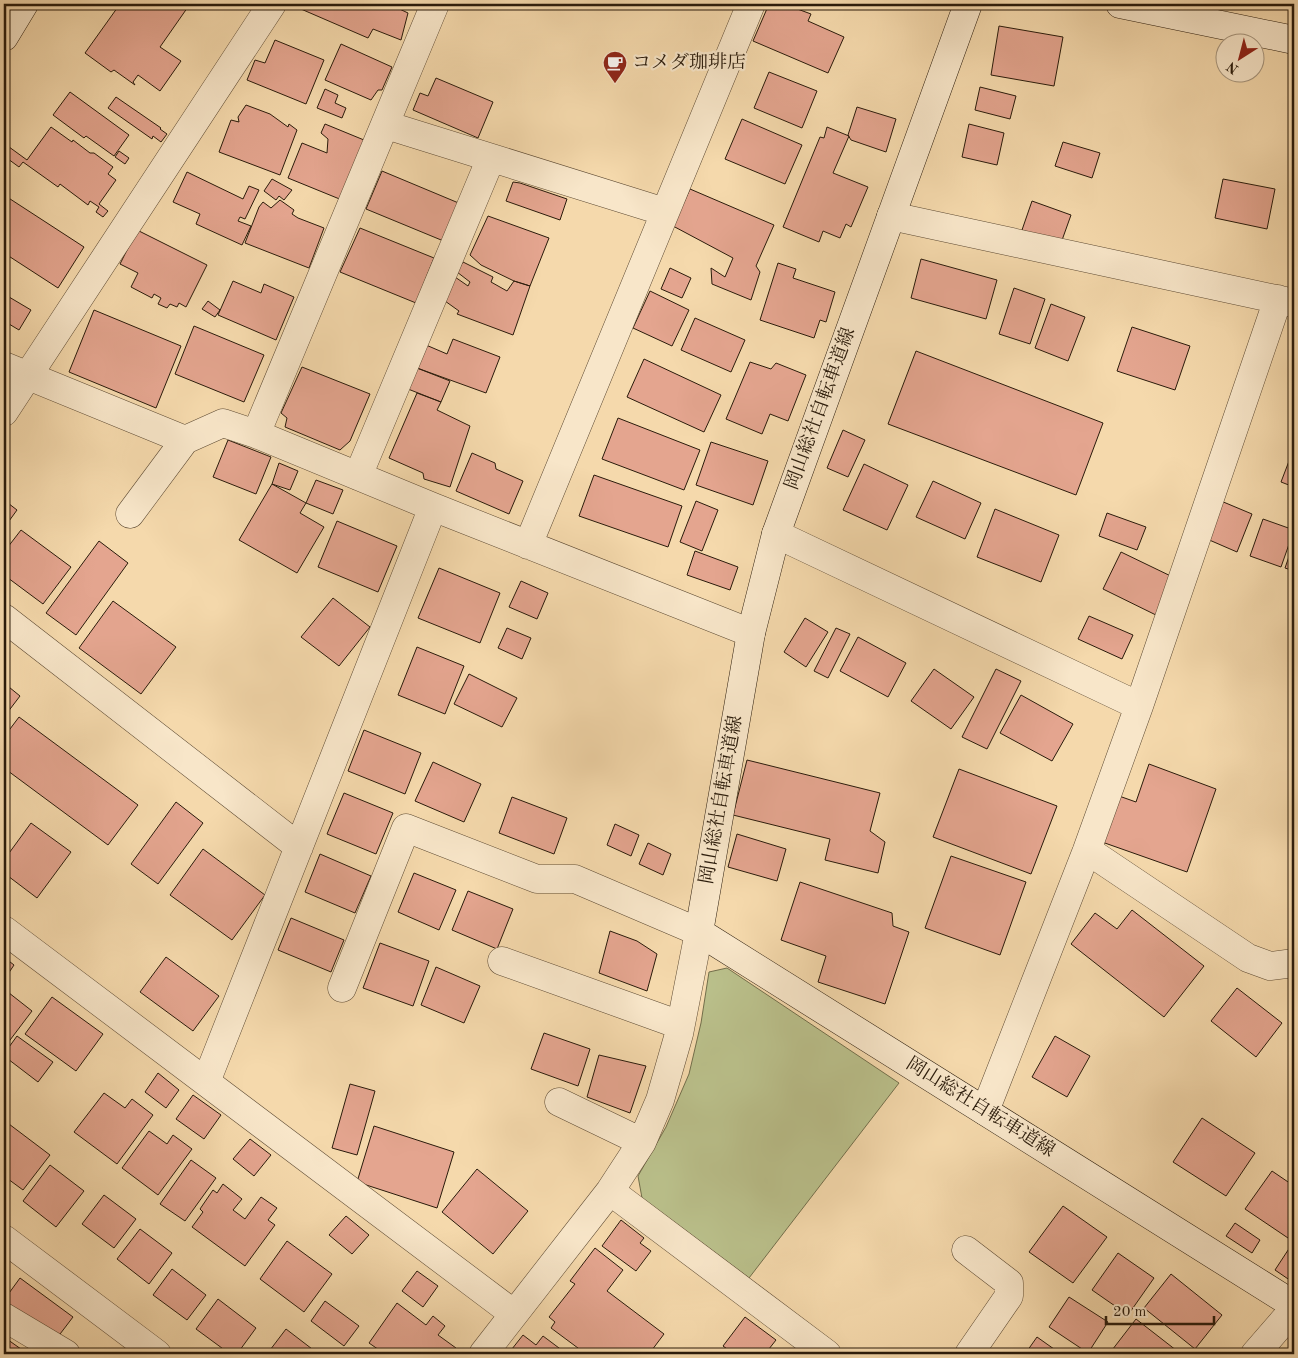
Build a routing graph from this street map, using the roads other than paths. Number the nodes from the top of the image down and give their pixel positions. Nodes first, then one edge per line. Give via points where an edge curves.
1 (24, 4) edge
2 (272, 4) edge
3 (435, 4) edge
4 (750, 4) edge
5 (968, 4) edge
6 (1120, 4) edge
7 (4, 37) edge
8 (1294, 40) edge
9 (386, 125) junction
10 (491, 158) junction
11 (665, 212) junction
12 (891, 216) junction
13 (1286, 301) edge
14 (15, 371) edge
15 (4, 412) edge
16 (256, 434) junction
17 (185, 440) junction
18 (358, 476) junction
19 (433, 507) junction
20 (130, 514) dead end
21 (776, 534) junction
22 (528, 545) junction
23 (4, 618) edge
24 (751, 633) junction
25 (1139, 706) junction
26 (298, 847) junction
27 (1087, 850) junction
28 (4, 930) edge
29 (699, 932) junction
30 (502, 962) dead end
31 (1294, 963) edge
32 (342, 988) dead end
33 (680, 1025) junction
34 (206, 1082) junction
35 (559, 1102) dead end
36 (985, 1111) junction
37 (642, 1142) junction
38 (610, 1191) junction
39 (4, 1239) edge
40 (966, 1250) dead end
41 (1294, 1305) edge
42 (1294, 1310) edge
43 (514, 1314) junction
44 (4, 1317) edge
45 (66, 1354) edge
46 (157, 1354) edge
47 (483, 1354) edge
48 (827, 1354) edge
49 (969, 1354) edge
50 (1255, 1354) edge

1 - 7 street
2 - 14 street
3 - 9 street
4 - 11 street
5 - 12 street, 岡山総社自転車道線
6 - 8 street
9 - 10 street
9 - 16 street
10 - 11 street
10 - 18 street
11 - 22 street
12 - 13 street
12 - 21 street, 岡山総社自転車道線
13 - 25 street
14 - 15 street
14 - 17 street
16 - 17 street via 223,423
16 - 18 street
17 - 20 street
18 - 19 street
19 - 22 street
19 - 26 street
21 - 24 street, 岡山総社自転車道線
21 - 25 street
22 - 24 street
23 - 26 street
24 - 29 street, 岡山総社自転車道線
25 - 27 street
26 - 34 street
27 - 31 street via 1248,958 1270,966
27 - 36 street
28 - 34 street
29 - 32 street via 574,879 537,879 406,828
29 - 33 street
29 - 36 street, 岡山総社自転車道線
30 - 33 street
33 - 37 street via 660,1100
34 - 43 street
35 - 37 street
36 - 41 street, 岡山総社自転車道線
37 - 38 street
38 - 43 street
38 - 48 street
39 - 46 street
40 - 49 street via 1009,1283 1009,1296
42 - 50 street
43 - 47 street
44 - 45 street

